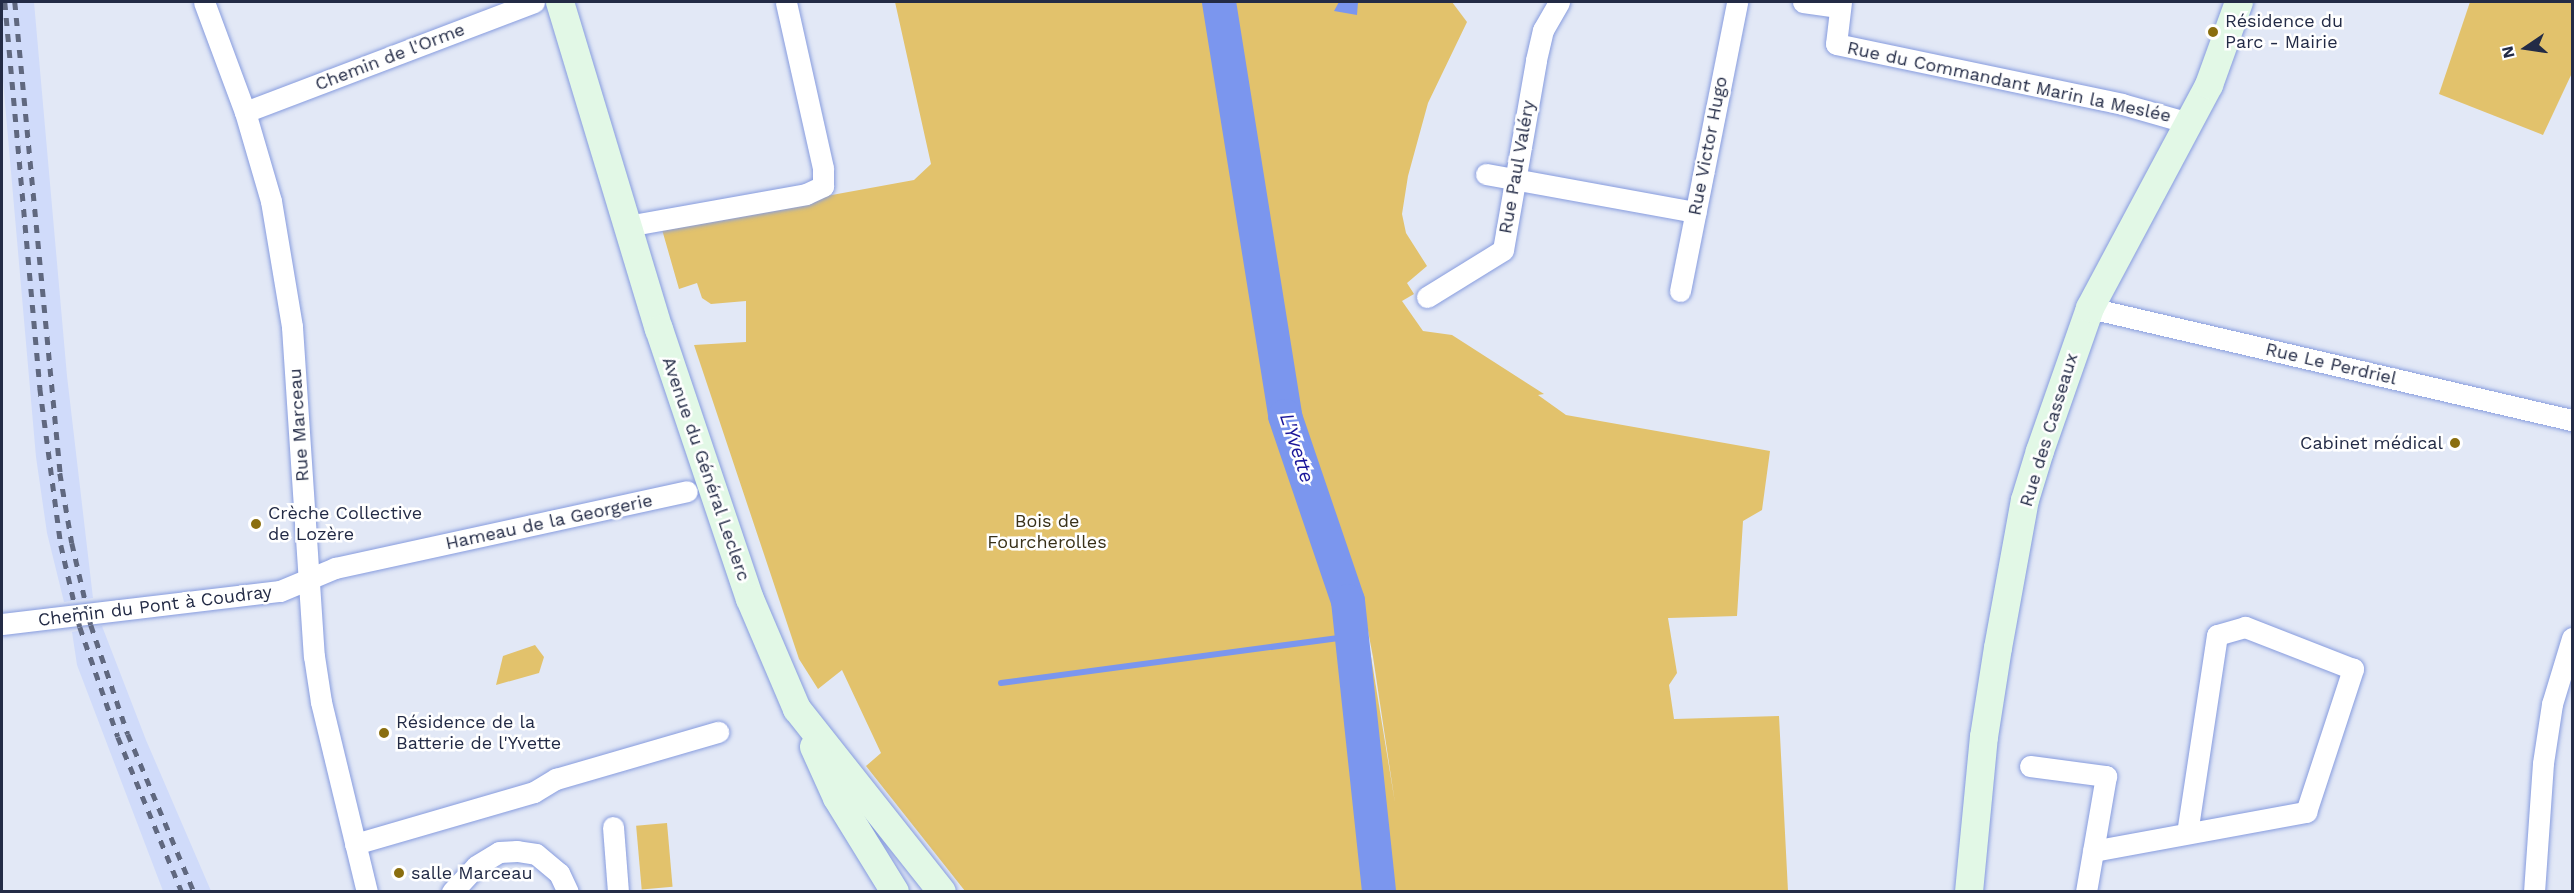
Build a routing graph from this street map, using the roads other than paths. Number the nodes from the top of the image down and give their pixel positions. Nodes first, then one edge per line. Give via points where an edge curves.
1 (204, 2) edge
2 (534, 2) edge
3 (560, 2) edge
4 (786, 2) edge
5 (1559, 2) edge
6 (1737, 2) edge
7 (1803, 2) edge
8 (2239, 2) edge
9 (1840, 4) edge
10 (245, 112) junction
11 (2189, 123) junction
12 (1486, 174) dead end
13 (1516, 181) junction
14 (1696, 212) junction
15 (627, 226) junction
16 (1680, 291) dead end
17 (1427, 297) dead end
18 (2090, 308) junction
19 (2572, 420) edge
20 (687, 491) dead end
21 (308, 583) junction
22 (2, 624) edge
23 (2572, 638) edge
24 (797, 709) junction
25 (718, 732) dead end
26 (2031, 766) dead end
27 (613, 827) dead end
28 (2187, 833) junction
29 (355, 844) junction
30 (2093, 851) junction
31 (457, 889) edge
32 (368, 891) edge
33 (568, 891) edge
34 (618, 891) edge
35 (895, 891) edge
36 (942, 891) edge
37 (1969, 891) edge
38 (2086, 891) edge
39 (2534, 891) edge

1 - 10 street, Rue Marceau
2 - 10 street, Chemin de l'Orme
3 - 15 street, Avenue du Général Leclerc
4 - 15 street via 823,168 823,186 806,194
5 - 13 street, Rue Paul Valéry via 1543,30
6 - 14 street, Rue Victor Hugo
7 - 9 street
8 - 11 street, Rue des Casseaux via 2209,85
9 - 11 street, Rue du Commandant Marin la Meslée via 1836,44 2122,104
10 - 21 street, Rue Marceau via 271,201 292,327
11 - 18 street, Rue des Casseaux via 2109,265
12 - 13 street
13 - 14 street
13 - 17 street, Rue Paul Valéry via 1503,250
14 - 16 street, Rue Victor Hugo
15 - 24 street, Avenue du Général Leclerc via 750,599
18 - 19 street, Rue Le Perdriel
18 - 37 street, Rue des Casseaux via 2025,500 1984,737
20 - 21 street, Hameau de la Georgerie via 335,568
21 - 22 street, Chemin du Pont à Coudray via 280,591
21 - 29 street, Rue Marceau via 321,702
23 - 39 street via 2553,704 2543,764
24 - 35 street via 837,798
24 - 36 street, Avenue du Général Leclerc
25 - 29 street via 556,779 534,792
26 - 30 street via 2106,776
27 - 34 street
28 - 28 street via 2306,812 2353,669 2245,627 2217,635
28 - 30 street
29 - 32 street, Rue Marceau
30 - 38 street
31 - 33 street via 476,866 499,852 517,851 536,855 559,873

